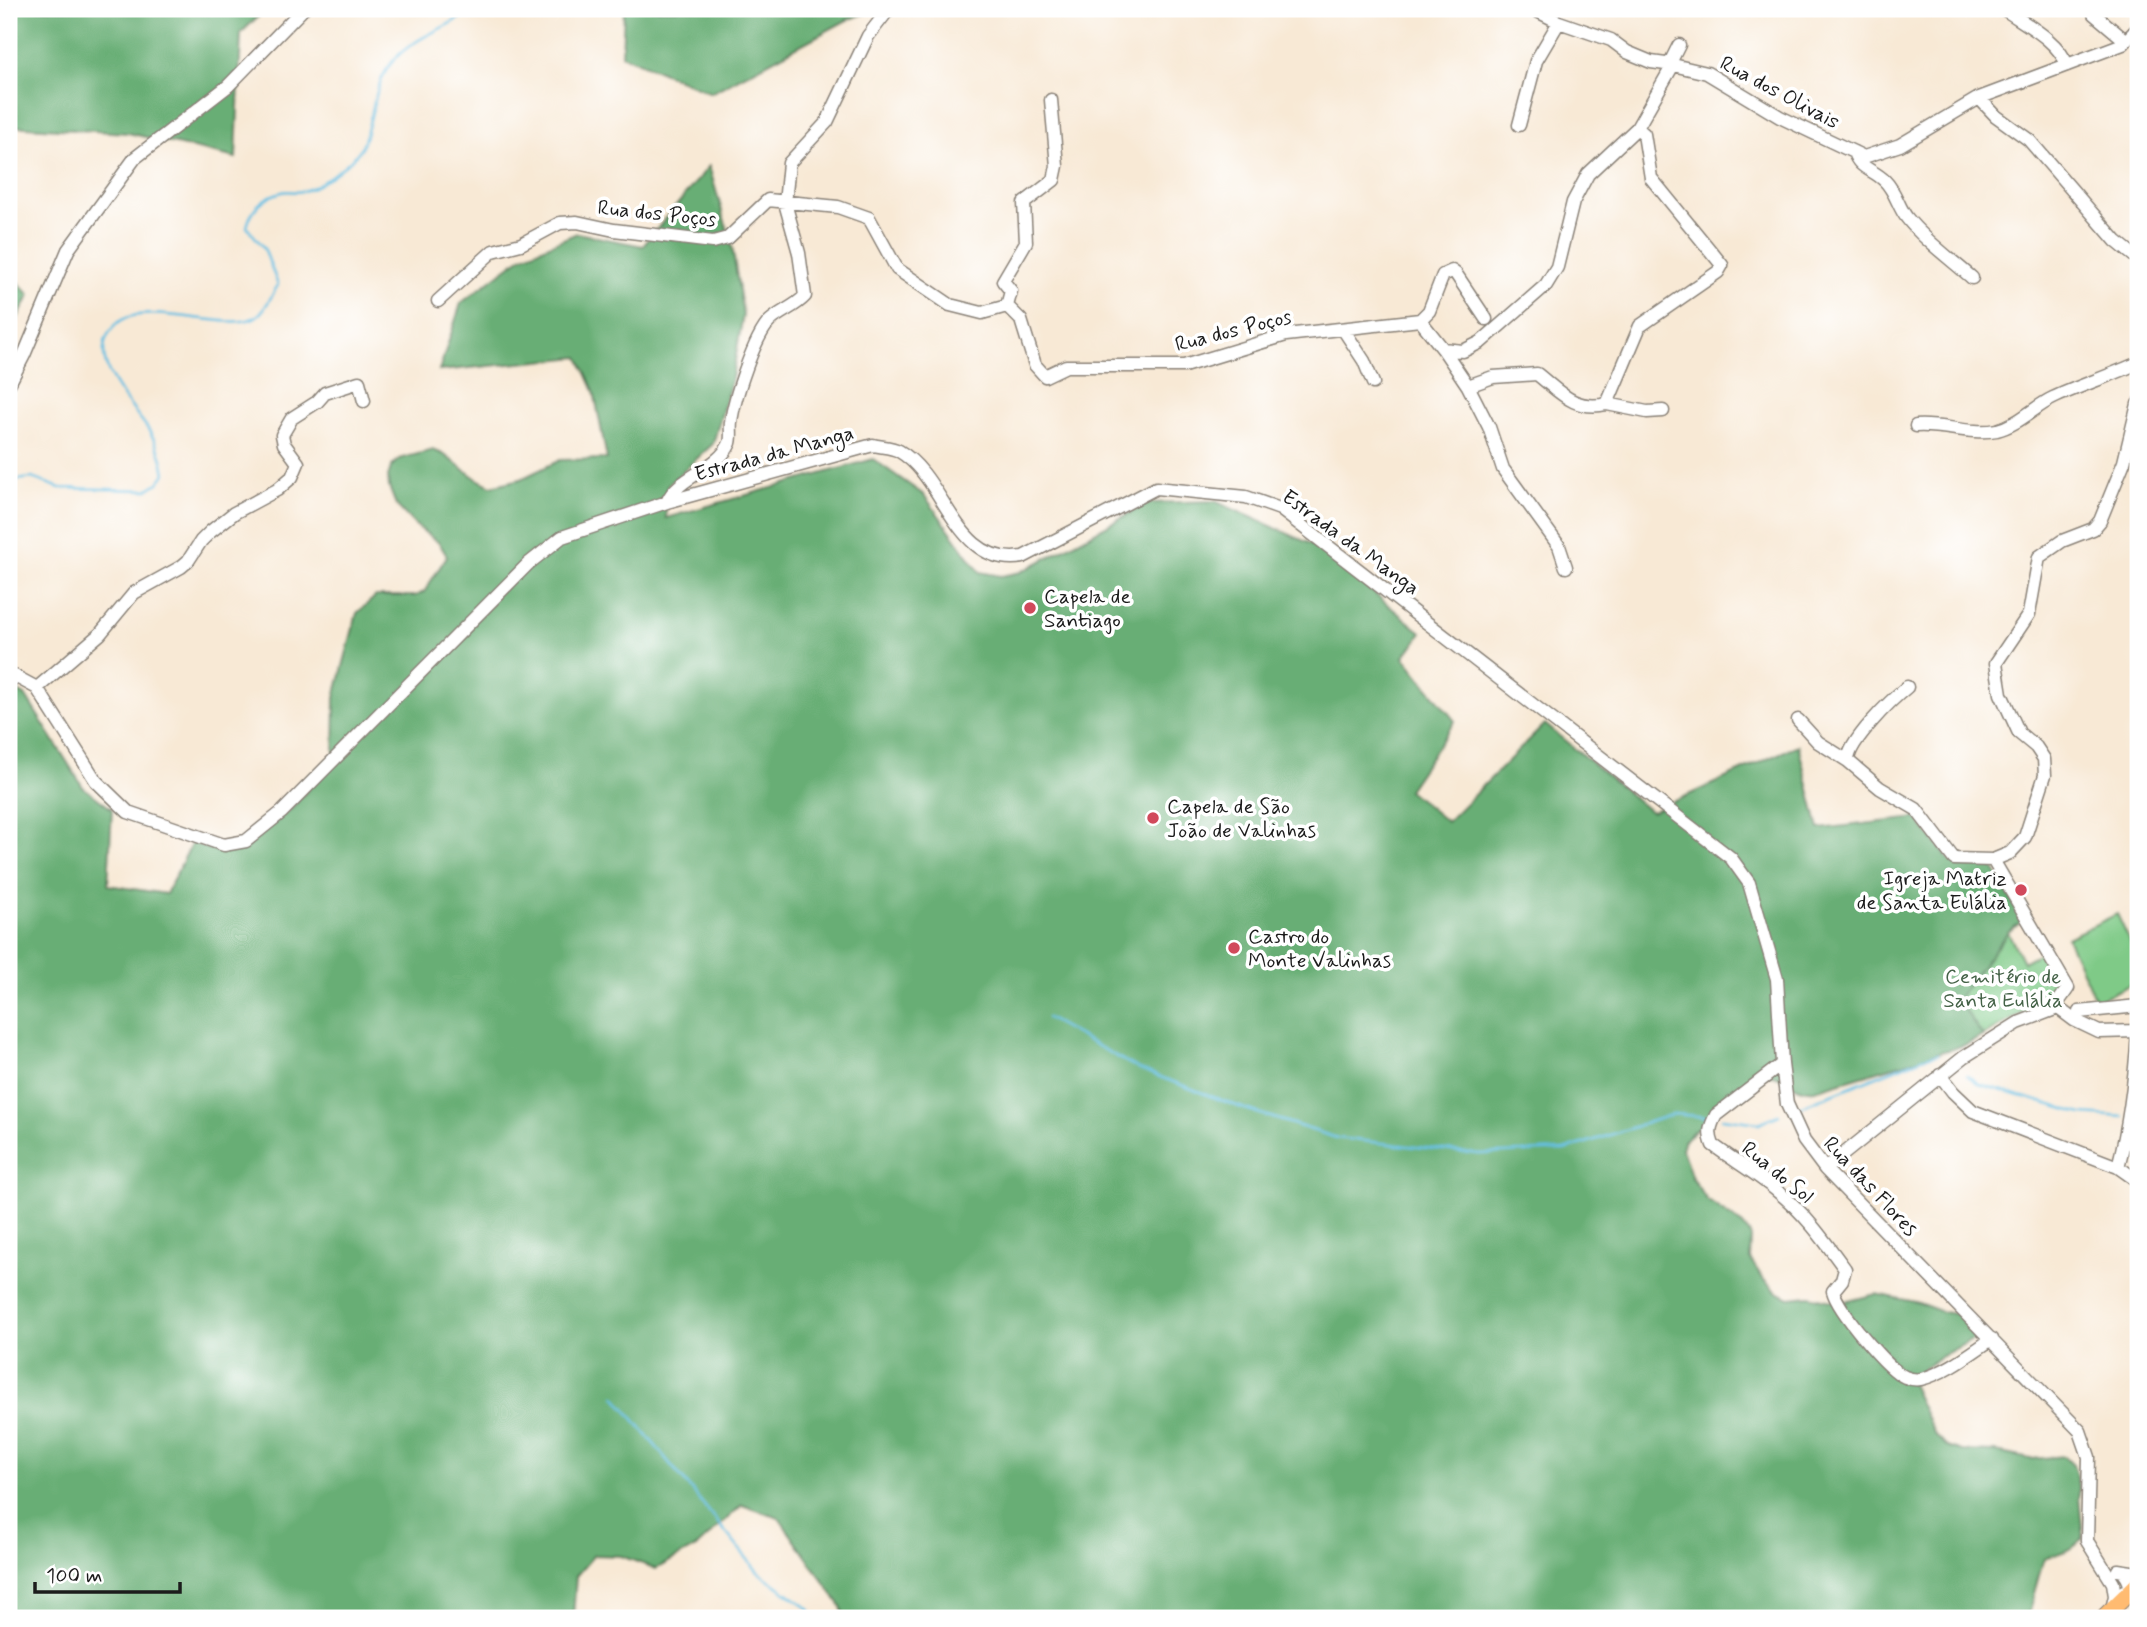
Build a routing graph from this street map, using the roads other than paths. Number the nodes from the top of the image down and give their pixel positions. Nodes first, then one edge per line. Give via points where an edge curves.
1 (303, 9) edge
2 (889, 9) edge
3 (1533, 9) edge
4 (2004, 9) edge
5 (2094, 14) dead end
6 (1559, 22) junction
7 (2138, 29) edge
8 (2126, 41) junction
9 (1679, 45) dead end
10 (1673, 65) junction
11 (2067, 65) junction
12 (1979, 98) junction
13 (1051, 100) dead end
14 (1519, 125) dead end
15 (1637, 128) junction
16 (1854, 152) junction
17 (785, 202) junction
18 (2138, 259) edge
19 (1972, 278) dead end
20 (438, 301) dead end
21 (1007, 306) junction
22 (1420, 320) junction
23 (1486, 320) dead end
24 (1343, 329) junction
25 (1443, 349) junction
26 (2138, 363) edge
27 (1373, 383) dead end
28 (9, 384) edge
29 (1468, 386) junction
30 (365, 401) dead end
31 (1607, 404) junction
32 (2138, 404) edge
33 (1663, 411) dead end
34 (1916, 426) dead end
35 (667, 502) junction
36 (1566, 567) dead end
37 (9, 673) edge
38 (1907, 687) dead end
39 (37, 688) junction
40 (1798, 720) dead end
41 (1848, 761) junction
42 (1631, 781) joint
43 (1993, 860) junction
44 (2138, 1006) edge
45 (2058, 1008) junction
46 (2079, 1012) dead end
47 (2138, 1031) edge
48 (1782, 1064) junction
49 (1940, 1074) junction
50 (2118, 1167) junction
51 (1825, 1169) junction
52 (2138, 1181) edge
53 (1992, 1339) junction
54 (2102, 1562) junction
55 (2123, 1573) junction
56 (2138, 1573) edge
57 (2113, 1583) junction
58 (2134, 1588) edge
59 (2107, 1615) edge

1 - 28 street via 228,86 135,158 68,250
2 - 17 street via 868,36 827,122 789,163
3 - 6 street, Rua dos Olivais
4 - 11 street via 2054,45
5 - 8 street
6 - 10 street, Rua dos Olivais via 1611,40 1651,62
6 - 14 street via 1536,61
7 - 8 street, Rua dos Olivais
8 - 11 street, Rua dos Olivais
9 - 10 street
10 - 15 street
10 - 16 street, Rua dos Olivais via 1707,73 1780,117
11 - 12 street, Rua dos Olivais
12 - 16 street, Rua dos Olivais via 1900,145 1864,157
12 - 18 street via 2029,139 2116,241
13 - 21 street via 1057,166 1054,180 1024,203 1026,242 1003,281 1011,291
15 - 25 street via 1588,174 1573,202 1557,267 1546,285 1481,342 1463,351
15 - 31 street via 1644,134 1651,178 1722,265 1640,326
16 - 19 street via 1863,168 1890,187 1907,218
17 - 20 street, Rua dos Poços via 768,200 727,238 713,242 560,223 521,244 493,251
17 - 21 street, Rua dos Poços via 838,206 869,218 897,269 950,305 982,313
17 - 35 street via 805,296 770,321 756,343 731,421 730,442 721,455 678,486
21 - 24 street, Rua dos Poços via 1021,320 1035,365 1045,376 1066,366 1184,366 1286,335
22 - 23 street via 1443,275 1451,271
22 - 24 street, Rua dos Poços
22 - 25 street
24 - 27 street
25 - 29 street
26 - 34 street via 2051,399 1998,429
29 - 31 street via 1493,377 1537,374 1570,400 1591,408
29 - 36 street via 1503,468 1559,546
30 - 39 street via 359,382 325,393 292,418 282,435 299,463 292,477 223,522 181,567 134,593 100,634
31 - 33 street
32 - 43 street via 2124,462 2100,521 2039,557 2029,614 1996,663 2001,694 2019,733 2044,759 2045,775 2025,837
35 - 39 street, Estrada da Manga via 562,537 528,564 282,812 246,841 224,845 128,812 96,781
35 - 42 street, Estrada da Manga via 873,445 897,450 916,465 971,543 1008,560 1023,557 1156,488 1246,497 1280,509
37 - 39 street, Estrada da Manga
38 - 41 street via 1854,743
40 - 41 street via 1818,742
41 - 43 street via 1880,788 1916,809 1954,859
42 - 48 street, Rua das Flores via 1731,858 1749,883 1777,979
43 - 45 street via 2068,988
44 - 46 street
45 - 47 street via 2099,1032
45 - 49 street via 2018,1023
47 - 50 street via 2128,1128
48 - 51 street, Rua das Flores via 1787,1104 1804,1141
48 - 53 street, Rua do Sol via 1716,1115 1709,1136 1713,1145 1803,1214 1845,1269 1833,1291 1835,1300 1903,1377 1930,1375
49 - 50 street via 1973,1111
49 - 51 street
50 - 52 street
51 - 53 street, Rua das Flores
53 - 54 street, Rua das Flores via 2080,1431 2089,1457 2087,1541
54 - 55 street
54 - 57 street, Rua das Flores
55 - 56 street
55 - 58 street
57 - 58 street via 2122,1590
57 - 59 street via 2115,1596
58 - 59 main road

